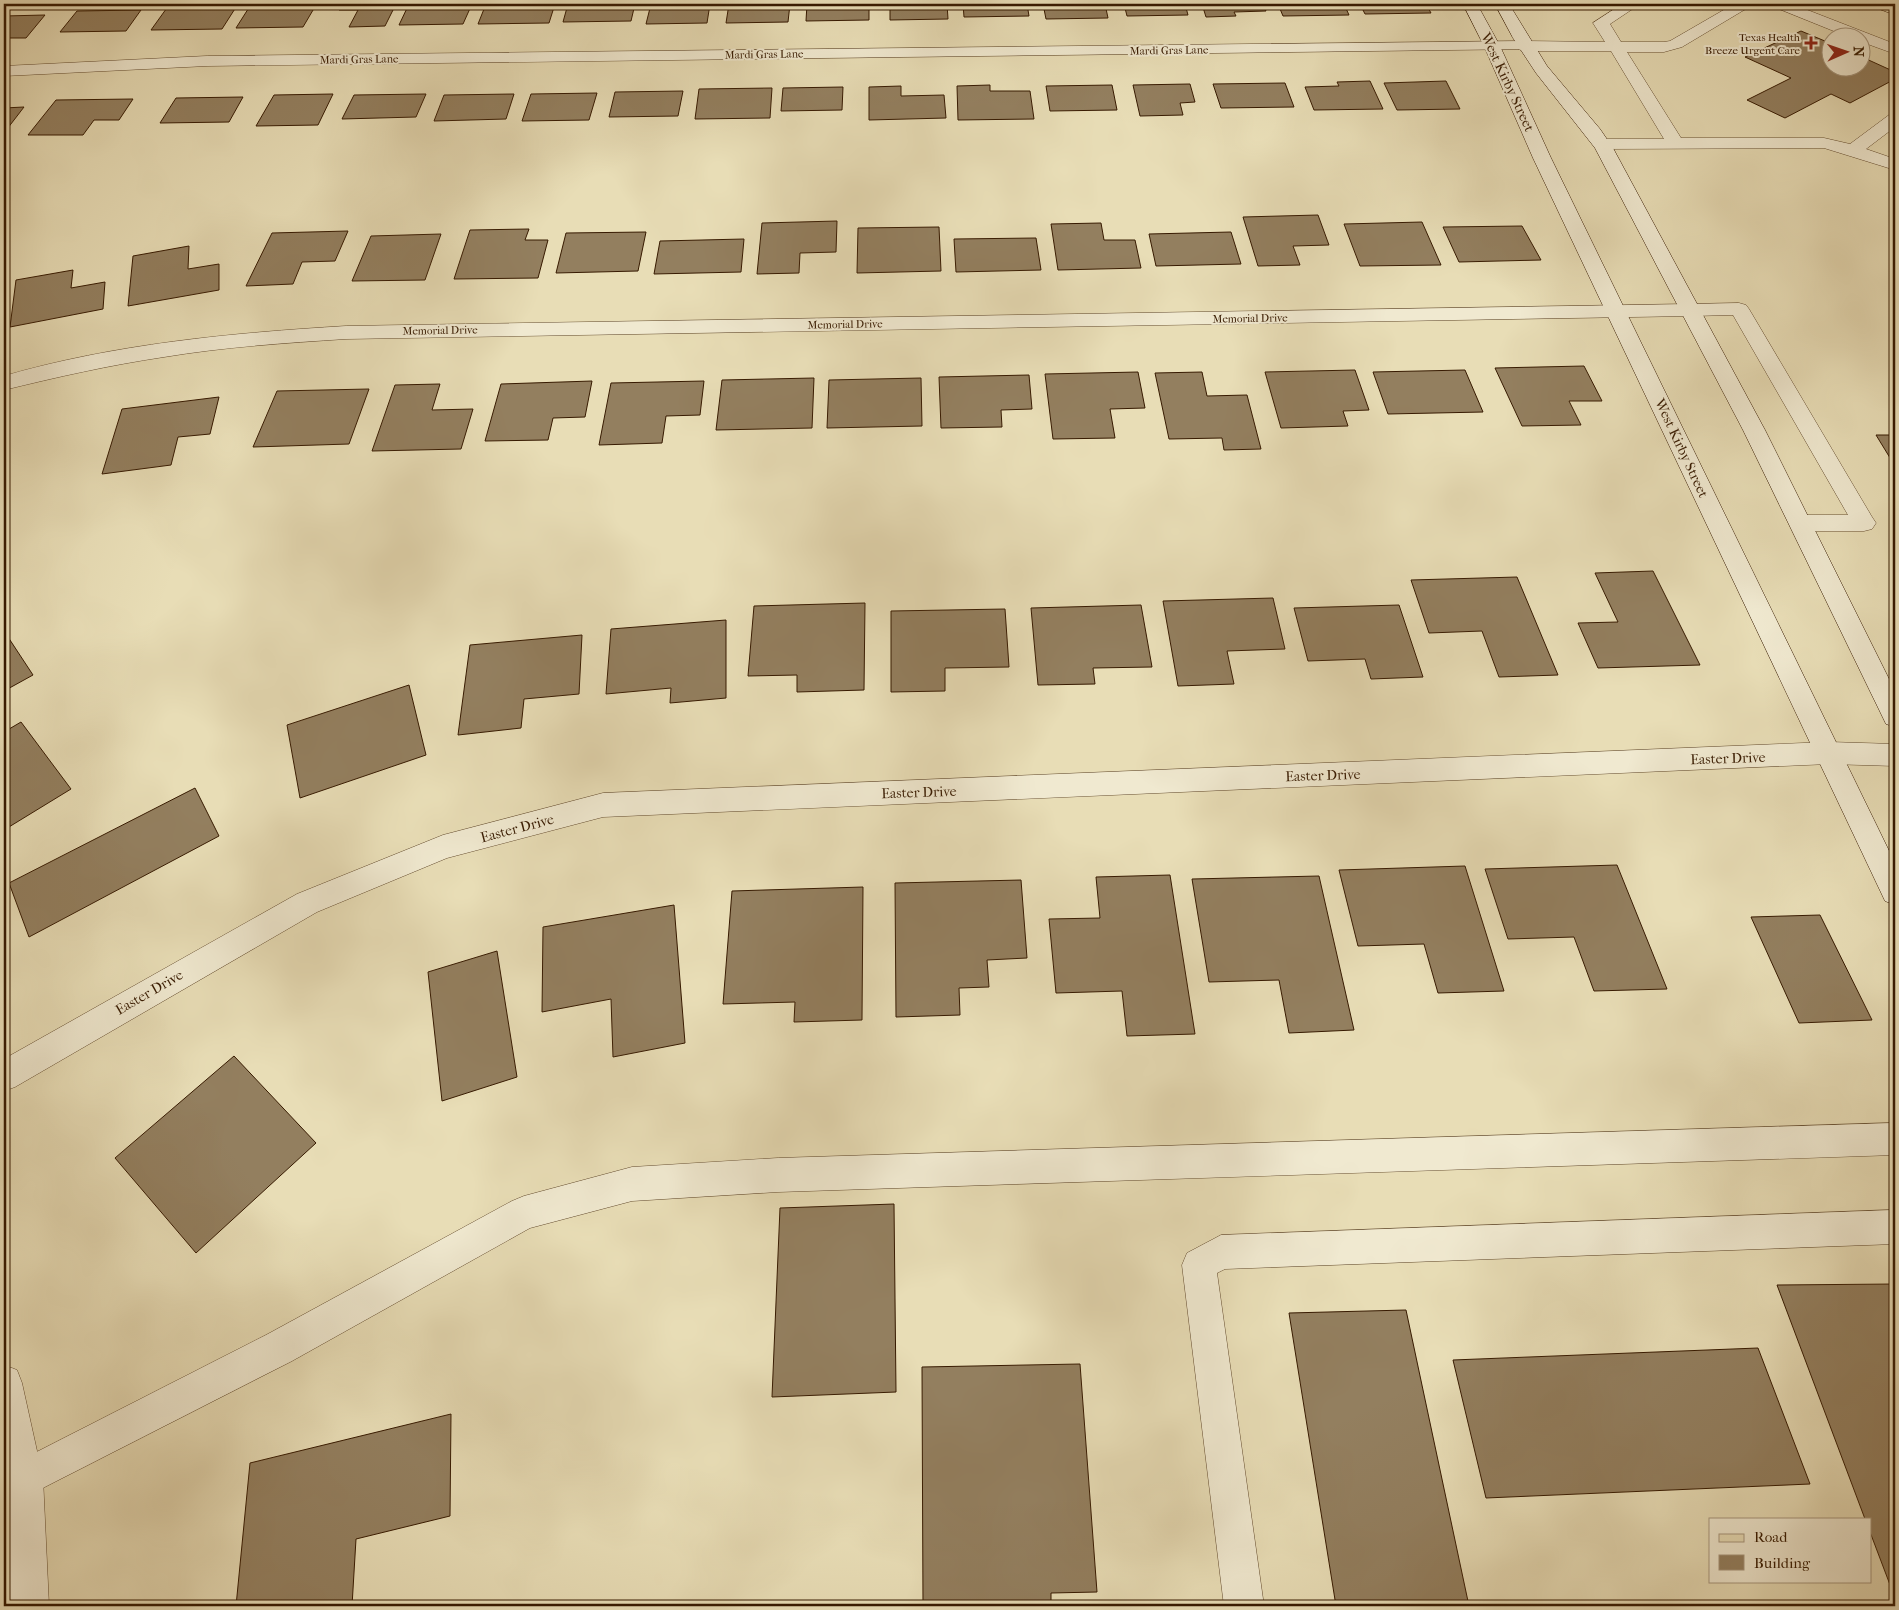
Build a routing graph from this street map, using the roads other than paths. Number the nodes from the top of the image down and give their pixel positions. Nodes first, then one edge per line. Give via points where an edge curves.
1 (1470, 4) edge
2 (1502, 4) edge
3 (1632, 4) edge
4 (1744, 4) edge
5 (1779, 4) edge
6 (1880, 4) edge
7 (1895, 10) edge
8 (1492, 46) junction
9 (1524, 46) junction
10 (1614, 46) junction
11 (1895, 49) edge
12 (4, 71) edge
13 (1895, 119) edge
14 (1602, 144) junction
15 (1676, 144) junction
16 (1853, 150) junction
17 (1895, 165) edge
18 (1691, 310) junction
19 (1618, 312) junction
20 (4, 383) edge
21 (1800, 522) junction
22 (1894, 711) edge
23 (1829, 753) junction
24 (1895, 756) edge
25 (1895, 892) edge
26 (4, 1076) edge
27 (1895, 1139) edge
28 (1895, 1227) edge
29 (4, 1383) edge
30 (24, 1478) junction
31 (29, 1606) edge
32 (1244, 1606) edge

1 - 8 street, West Kirby Street
2 - 9 street, West Kirby Street
3 - 10 street via 1601,23
4 - 10 street, Mardi Gras Lane via 1676,44 1664,47
5 - 11 street
6 - 7 main road
8 - 9 street, Mardi Gras Lane
8 - 12 street, Mardi Gras Lane via 207,61
8 - 19 street, West Kirby Street via 1542,158
9 - 10 street, Mardi Gras Lane
9 - 14 street, West Kirby Street
10 - 15 street
13 - 16 street
14 - 15 street
14 - 18 street, West Kirby Street
15 - 16 street via 1824,143
16 - 17 street
18 - 19 street, Memorial Drive
18 - 21 street, West Kirby Street
18 - 21 street, Memorial Drive via 1739,309 1864,523
19 - 20 street, Memorial Drive via 306,334 219,342 128,356
19 - 23 street, West Kirby Street
21 - 22 street, West Kirby Street
23 - 24 street, Easter Drive
23 - 25 street, West Kirby Street
23 - 26 street, Easter Drive via 603,806 443,847 307,903
27 - 30 street via 798,1174 632,1184 524,1213 279,1348
28 - 32 street via 1221,1252 1199,1265
29 - 30 street
30 - 31 street

